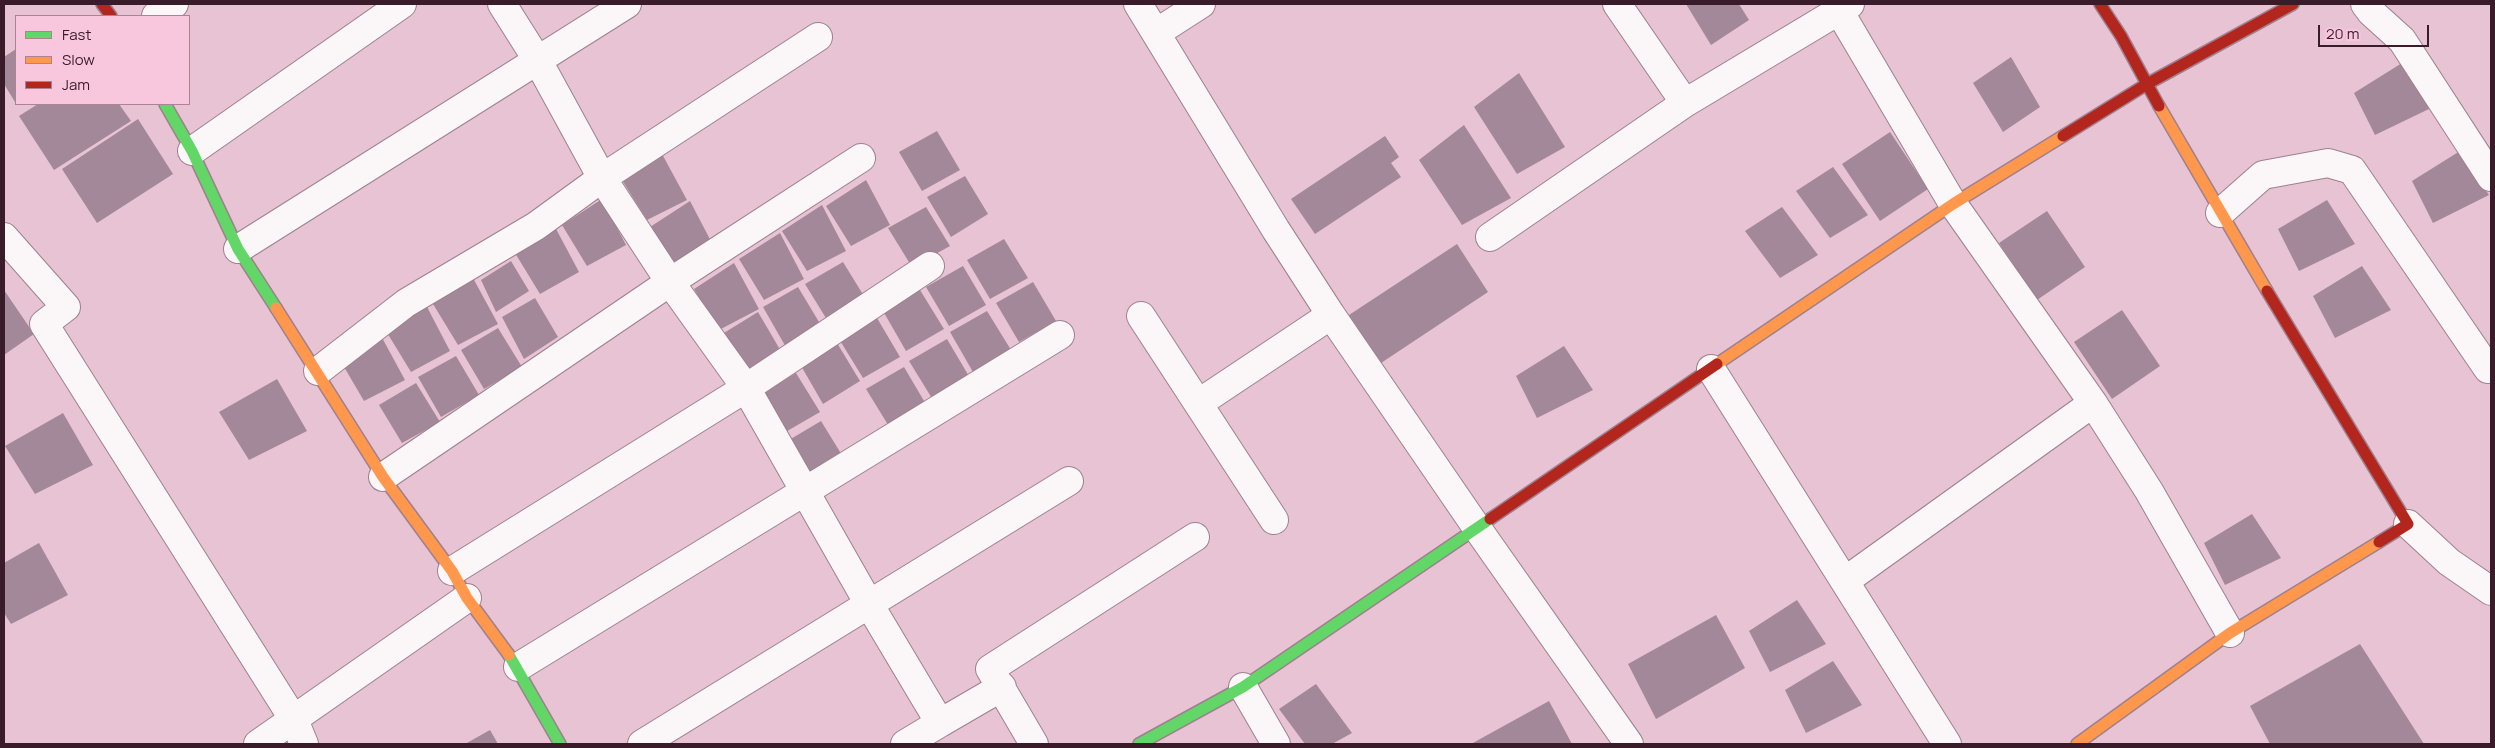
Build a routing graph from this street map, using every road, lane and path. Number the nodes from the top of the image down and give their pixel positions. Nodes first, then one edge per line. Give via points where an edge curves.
1 (102, 4) edge
2 (174, 4) edge
3 (402, 4) edge
4 (502, 4) edge
5 (627, 4) edge
6 (1138, 4) edge
7 (1201, 4) edge
8 (1617, 4) edge
9 (2100, 4) edge
10 (2293, 4) edge
11 (2366, 4) edge
12 (1842, 6) edge
13 (110, 15) edge
14 (158, 15) edge
15 (1156, 33) junction
16 (818, 37) dead end
17 (538, 61) junction
18 (2147, 84) junction
19 (1685, 103) junction
20 (166, 105) edge
21 (192, 151) junction
22 (861, 158) dead end
23 (2491, 177) edge
24 (602, 178) junction
25 (1953, 204) junction
26 (2220, 213) junction
27 (4, 237) edge
28 (1490, 237) dead end
29 (238, 249) junction
30 (930, 266) dead end
31 (670, 282) junction
32 (1331, 314) junction
33 (1141, 316) dead end
34 (1060, 335) dead end
35 (1711, 369) junction
36 (2488, 369) dead end
37 (318, 371) junction
38 (746, 388) junction
39 (1199, 403) junction
40 (2093, 403) junction
41 (383, 477) junction
42 (1068, 481) dead end
43 (806, 490) junction
44 (1274, 520) dead end
45 (2408, 524) junction
46 (1477, 528) junction
47 (1195, 537) dead end
48 (452, 571) junction
49 (1845, 581) junction
50 (2491, 591) edge
51 (467, 598) junction
52 (868, 604) junction
53 (2230, 633) junction
54 (518, 667) junction
55 (1002, 686) junction
56 (1243, 687) junction
57 (940, 723) junction
58 (299, 732) edge
59 (258, 744) edge
60 (560, 744) edge
61 (642, 744) edge
62 (905, 744) edge
63 (1034, 744) edge
64 (1140, 744) edge
65 (1276, 744) edge
66 (1630, 744) edge
67 (1947, 744) edge
68 (2078, 744) edge

1 - 13 street
2 - 14 street
3 - 21 street
4 - 17 street
5 - 17 street
6 - 15 street
7 - 15 street
8 - 19 street
9 - 18 street
10 - 18 street
11 - 23 street via 2402,40
12 - 19 street
12 - 25 street
15 - 32 street
16 - 24 street
17 - 24 street
17 - 29 street
18 - 25 street
18 - 26 street
19 - 28 street
20 - 21 street
21 - 29 street
22 - 31 street
24 - 31 street
24 - 37 street via 536,226 406,304
25 - 35 street
25 - 40 street
26 - 36 street via 2263,174 2328,163 2352,170
26 - 45 street
27 - 58 street via 66,307 44,324
29 - 37 street
30 - 38 street
31 - 38 street
31 - 41 street
32 - 39 street
32 - 46 street
33 - 39 street
34 - 43 street
35 - 46 street
35 - 49 street
37 - 41 street
38 - 43 street
38 - 48 street
39 - 44 street
40 - 49 street
40 - 53 street via 2149,491
41 - 48 street
42 - 52 street
43 - 52 street
43 - 54 street
45 - 50 street via 2449,562
45 - 53 street
46 - 56 street
46 - 66 street
47 - 55 street via 990,669
48 - 51 street
49 - 67 street
51 - 54 street
51 - 58 street
52 - 57 street
52 - 61 street
53 - 68 street
54 - 60 street
55 - 57 street
55 - 63 street
56 - 64 street
56 - 65 street
57 - 62 street
58 - 59 street

